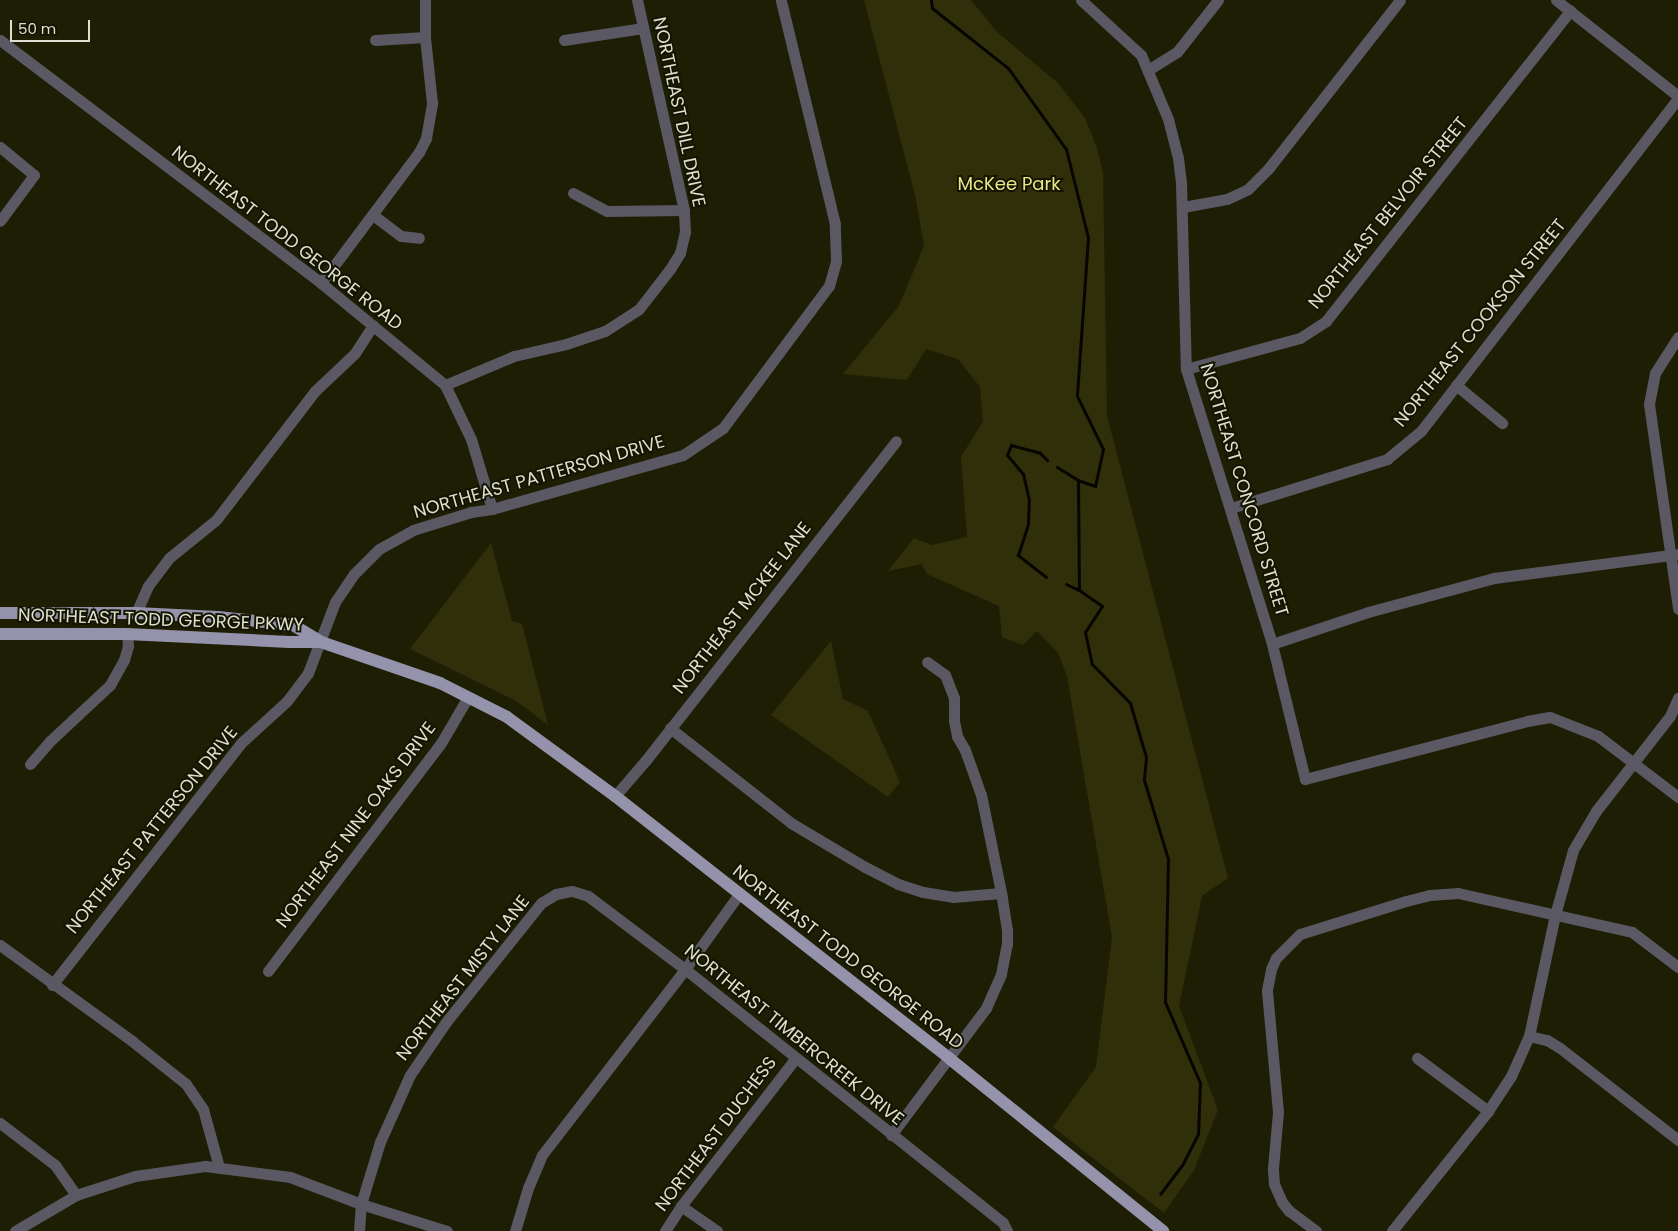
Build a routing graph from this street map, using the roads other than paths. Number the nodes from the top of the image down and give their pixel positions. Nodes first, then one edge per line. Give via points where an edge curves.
1 (425, 0) edge
2 (637, 0) edge
3 (781, 0) edge
4 (1081, 0) edge
5 (1218, 0) edge
6 (1400, 0) edge
7 (1556, 0) edge
8 (1570, 11) junction
9 (643, 28) junction
10 (424, 37) junction
11 (0, 40) edge
12 (375, 40) dead end
13 (564, 40) dead end
14 (1148, 70) junction
15 (1678, 98) edge
16 (0, 148) edge
17 (573, 193) dead end
18 (1183, 207) junction
19 (684, 210) junction
20 (372, 215) junction
21 (0, 221) edge
22 (420, 238) dead end
23 (321, 283) junction
24 (373, 326) junction
25 (1678, 338) edge
26 (1186, 370) junction
27 (445, 385) junction
28 (1456, 385) junction
29 (1502, 423) dead end
30 (896, 441) dead end
31 (1231, 508) junction
32 (492, 509) junction
33 (1674, 555) edge
34 (1678, 610) edge
35 (0, 613) edge
36 (136, 613) junction
37 (0, 634) edge
38 (127, 634) junction
39 (321, 642) junction
40 (1272, 644) junction
41 (927, 662) dead end
42 (468, 697) junction
43 (1678, 698) edge
44 (670, 728) junction
45 (1634, 762) junction
46 (30, 764) dead end
47 (615, 796) junction
48 (1678, 797) edge
49 (1001, 893) junction
50 (556, 894) joint
51 (739, 894) junction
52 (1555, 915) junction
53 (0, 944) edge
54 (1678, 967) edge
55 (685, 969) junction
56 (268, 971) dead end
57 (52, 985) junction
58 (1529, 1036) junction
59 (796, 1058) junction
60 (1417, 1058) dead end
61 (950, 1059) junction
62 (1488, 1111) junction
63 (0, 1123) edge
64 (891, 1135) junction
65 (1678, 1140) edge
66 (219, 1167) junction
67 (76, 1195) junction
68 (361, 1204) junction
69 (681, 1206) junction
70 (1005, 1227) edge
71 (15, 1231) edge
72 (358, 1231) edge
73 (447, 1231) edge
74 (515, 1231) edge
75 (665, 1231) edge
76 (717, 1231) edge
77 (1163, 1231) edge
78 (1316, 1231) edge
79 (1392, 1231) edge

1 - 10 street
2 - 9 street, NORTHEAST DILL DRIVE
3 - 32 street, NORTHEAST PATTERSON DRIVE via 835,224 836,261 829,286 723,428 683,455
4 - 14 street, NORTHEAST CONCORD STREET via 1120,33 1141,55
5 - 14 street via 1177,52
6 - 18 street via 1268,169 1248,189 1227,199
7 - 8 street
8 - 15 street
8 - 26 street, NORTHEAST BELVOIR STREET via 1326,321 1300,338
9 - 13 street
9 - 19 street, NORTHEAST DILL DRIVE
10 - 12 street
10 - 20 street via 432,103 426,138
11 - 23 street, NORTHEAST TODD GEORGE ROAD
14 - 18 street, NORTHEAST CONCORD STREET via 1172,134
15 - 28 street, NORTHEAST COOKSON STREET
16 - 21 street via 34,175
17 - 19 street via 607,211
18 - 26 street, NORTHEAST CONCORD STREET
19 - 27 street, NORTHEAST DILL DRIVE via 680,253 639,309 605,331 514,356
20 - 22 street via 400,236
20 - 23 street
23 - 24 street, NORTHEAST TODD GEORGE ROAD
24 - 27 street, NORTHEAST TODD GEORGE ROAD
24 - 36 street via 355,353 315,390 216,520 169,558 148,586
25 - 33 street via 1654,374 1648,404
26 - 31 street, NORTHEAST CONCORD STREET
27 - 32 street, NORTHEAST TODD GEORGE ROAD via 471,439
28 - 29 street
28 - 31 street, NORTHEAST COOKSON STREET via 1421,431 1387,459
30 - 44 street, NORTHEAST MCKEE LANE
31 - 40 street, NORTHEAST CONCORD STREET
32 - 39 street, NORTHEAST PATTERSON DRIVE via 413,530 379,549 354,574 335,602
33 - 34 street
33 - 40 street via 1494,578 1368,612
35 - 36 main road
36 - 39 main road via 293,625
37 - 38 main road, NORTHEAST TODD GEORGE PKWY
38 - 39 main road, NORTHEAST TODD GEORGE PKWY
38 - 46 street via 124,660 110,686 50,741
39 - 42 main road, NORTHEAST TODD GEORGE ROAD via 440,682
39 - 57 street, NORTHEAST PATTERSON DRIVE via 308,673 298,687 241,743
40 - 45 street, NORTHEAST CONCORD STREET via 1305,779 1550,717 1598,736
41 - 49 street via 945,675 954,698 957,736 981,795
42 - 47 main road, NORTHEAST TODD GEORGE ROAD via 507,717
42 - 56 street, NORTHEAST NINE OAKS DRIVE via 441,743
43 - 45 street via 1670,716
44 - 47 street, NORTHEAST MCKEE LANE
44 - 49 street via 792,823 882,876 923,892 953,897
45 - 48 street
45 - 52 street via 1596,811 1573,850
47 - 51 main road, NORTHEAST TODD GEORGE ROAD
49 - 61 street via 1007,930 1001,974 986,1008
50 - 55 street, NORTHEAST TIMBERCREEK DRIVE via 572,891 588,896
50 - 68 street, NORTHEAST MISTY LANE via 541,903 512,937 446,1022 410,1075 380,1142
51 - 55 street
51 - 61 main road, NORTHEAST TODD GEORGE ROAD
52 - 54 street via 1632,932
52 - 58 street
52 - 78 street via 1458,893 1430,895 1300,934 1276,958 1267,990 1278,1112 1274,1184 1289,1211
53 - 57 street
55 - 59 street, NORTHEAST TIMBERCREEK DRIVE
55 - 74 street via 542,1155
57 - 66 street via 186,1084 203,1108
58 - 62 street via 1511,1076
58 - 65 street via 1547,1040 1560,1048
59 - 64 street, NORTHEAST TIMBERCREEK DRIVE
59 - 69 street, NORTHEAST DUCHESS
60 - 62 street
61 - 64 street
61 - 77 main road, NORTHEAST TODD GEORGE ROAD
62 - 79 street
63 - 67 street via 55,1164
64 - 70 street, NORTHEAST TIMBERCREEK DRIVE
66 - 67 street via 192,1167 135,1176
66 - 68 street via 290,1177
67 - 71 street
68 - 72 street, NORTHEAST MISTY LANE
68 - 73 street
69 - 75 street, NORTHEAST DUCHESS
69 - 76 street

